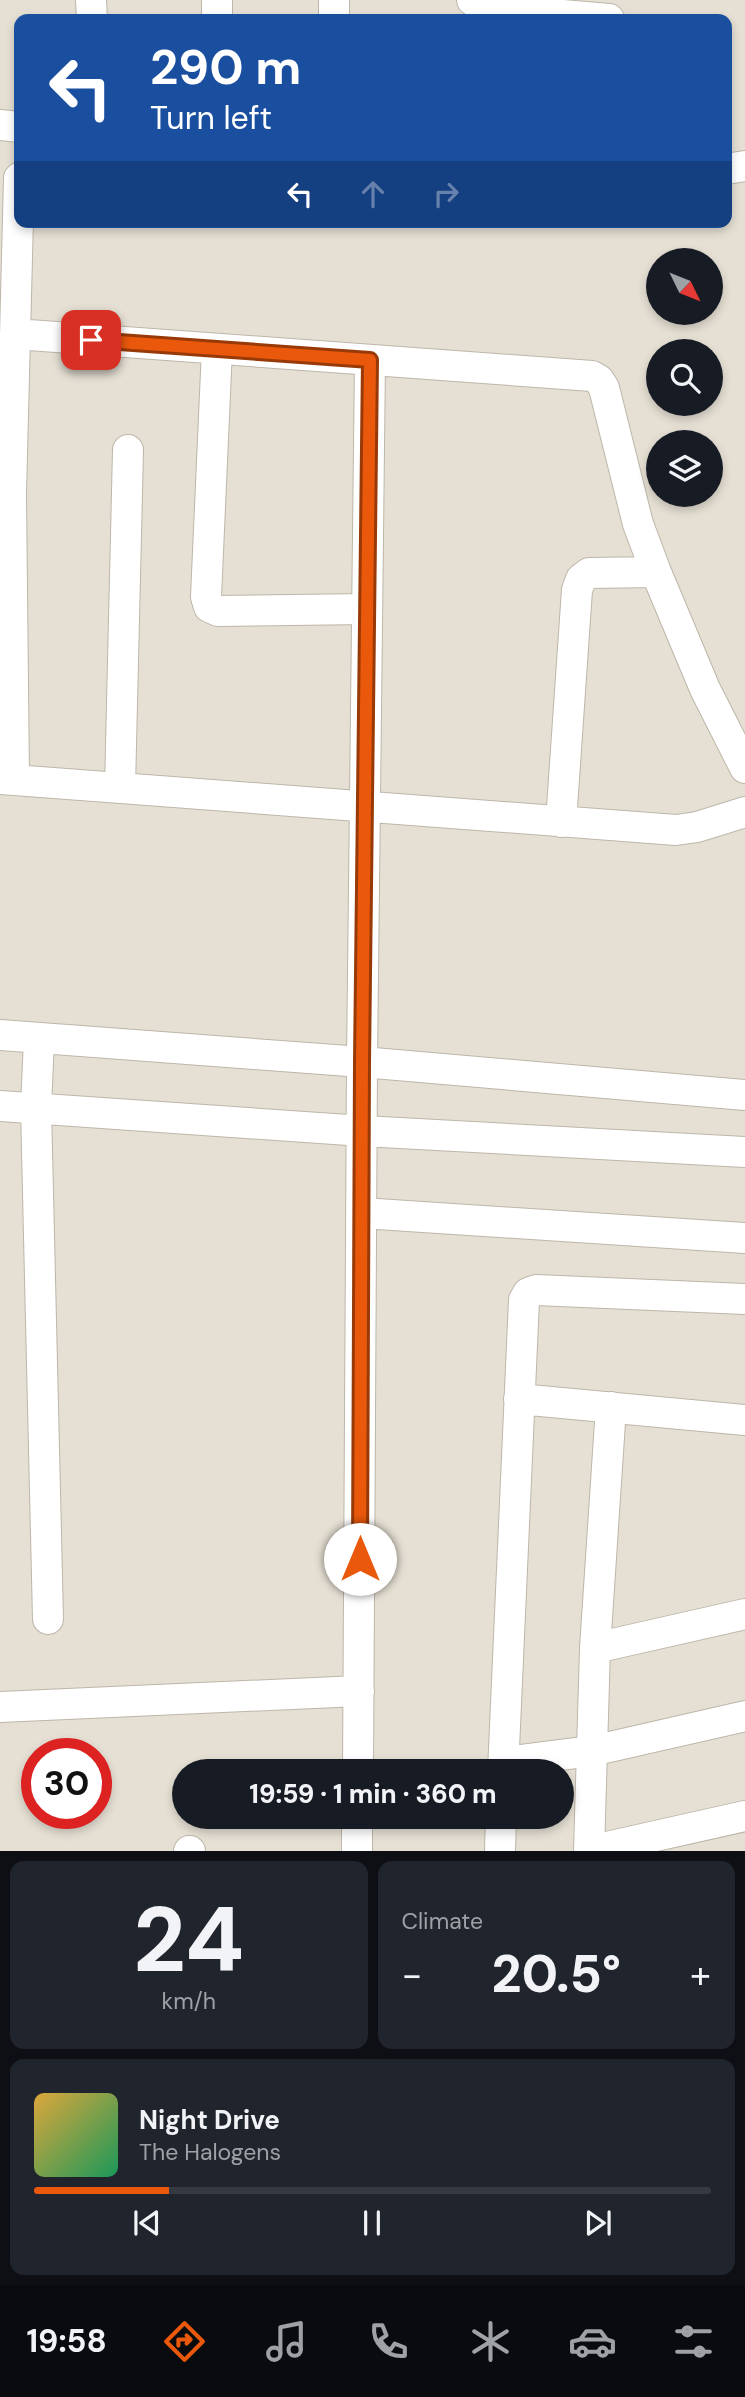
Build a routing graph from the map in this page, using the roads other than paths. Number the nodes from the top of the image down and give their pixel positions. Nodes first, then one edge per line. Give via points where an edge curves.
1 (472, 0) edge
2 (551, 14) edge
3 (18, 228) edge
4 (15, 334) junction
5 (217, 349) junction
6 (370, 360) junction
7 (128, 450) dead end
8 (6, 493) edge
9 (656, 572) junction
10 (367, 609) junction
11 (745, 768) edge
12 (7, 780) edge
13 (120, 788) junction
14 (365, 805) junction
15 (745, 812) edge
16 (561, 822) junction
17 (0, 1035) edge
18 (39, 1039) junction
19 (362, 1062) junction
20 (745, 1095) edge
21 (0, 1106) edge
22 (36, 1108) junction
23 (363, 1131) junction
24 (745, 1152) edge
25 (362, 1213) junction
26 (745, 1238) edge
27 (745, 1299) edge
28 (519, 1399) junction
29 (611, 1407) junction
30 (745, 1420) edge
31 (745, 1614) edge
32 (48, 1619) dead end
33 (596, 1648) junction
34 (359, 1691) junction
35 (0, 1707) edge
36 (745, 1716) edge
37 (592, 1751) junction
38 (358, 1759) edge
39 (503, 1759) edge
40 (545, 1759) edge
41 (745, 1816) edge
42 (357, 1829) edge
43 (501, 1829) edge
44 (670, 1842) edge
45 (357, 1851) edge
46 (500, 1851) edge

1 - 2 street via 482,8
3 - 4 street
4 - 5 street
4 - 8 street
5 - 6 street
5 - 10 street via 209,607 218,611
6 - 9 street via 599,380 638,524
6 - 10 street
7 - 13 street
8 - 12 street
9 - 11 street via 705,689
9 - 16 street via 589,573 581,579
10 - 14 street
12 - 13 street
13 - 14 street
14 - 16 street
14 - 19 street
15 - 16 street via 676,830
17 - 18 street
18 - 19 street
18 - 22 street
19 - 20 street
19 - 23 street
21 - 22 street
22 - 23 street
22 - 32 street
23 - 24 street
23 - 25 street
25 - 26 street
25 - 34 street
27 - 28 street via 528,1293
28 - 29 street
28 - 39 street
29 - 30 street
29 - 33 street
31 - 33 street
33 - 37 street
34 - 35 street
34 - 38 street
36 - 37 street
37 - 40 street
37 - 44 street via 589,1851
41 - 44 street
42 - 45 street
43 - 46 street

